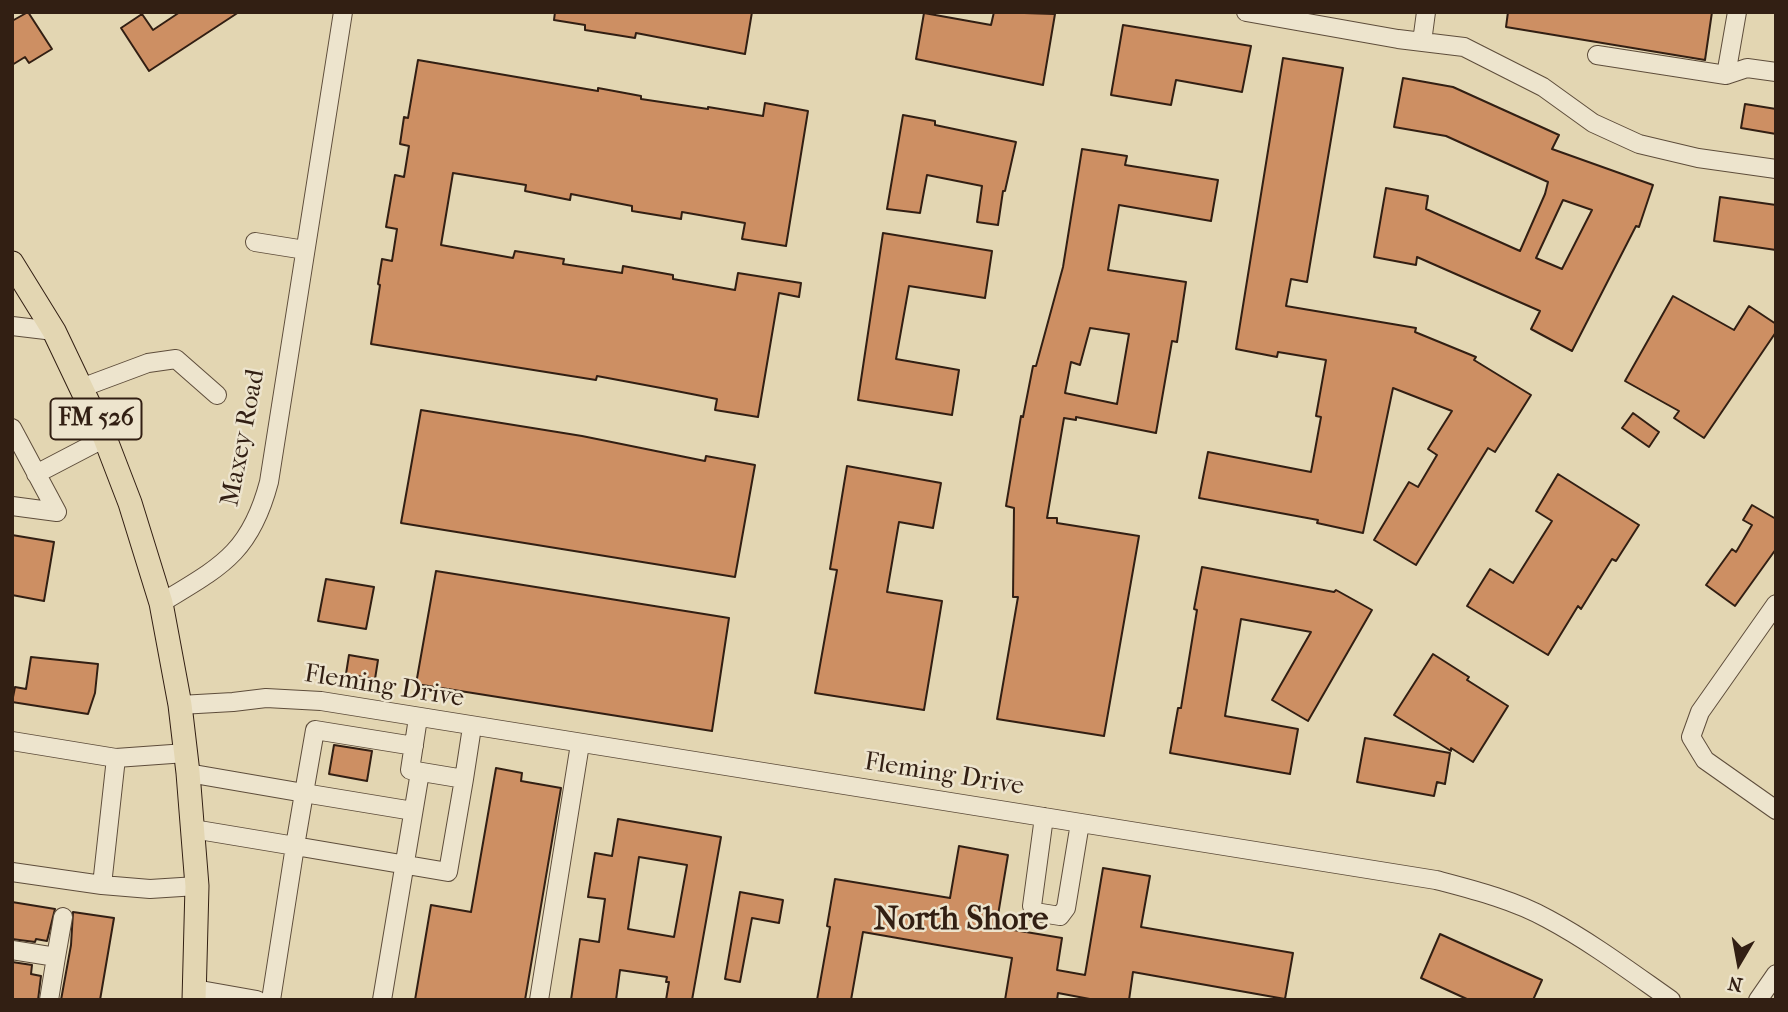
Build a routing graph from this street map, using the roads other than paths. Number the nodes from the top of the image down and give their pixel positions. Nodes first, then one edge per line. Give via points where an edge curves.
1 (343, 12) edge
2 (1246, 12) edge
3 (1426, 12) edge
4 (1737, 12) edge
5 (1422, 42) junction
6 (1597, 55) dead end
7 (1776, 72) edge
8 (1726, 75) junction
9 (1776, 169) edge
10 (255, 242) dead end
11 (305, 250) junction
12 (12, 263) edge
13 (12, 326) edge
14 (54, 331) junction
15 (81, 388) junction
16 (217, 395) dead end
17 (12, 428) edge
18 (105, 438) junction
19 (26, 463) edge
20 (12, 506) edge
21 (161, 603) junction
22 (1776, 604) edge
23 (180, 705) junction
24 (418, 718) junction
25 (472, 727) junction
26 (12, 741) edge
27 (580, 744) junction
28 (414, 746) junction
29 (116, 758) junction
30 (187, 763) junction
31 (420, 772) junction
32 (464, 779) junction
33 (304, 793) junction
34 (1776, 810) edge
35 (413, 811) junction
36 (1044, 817) junction
37 (1080, 823) junction
38 (193, 829) junction
39 (295, 846) junction
40 (404, 864) junction
41 (12, 872) edge
42 (102, 885) junction
43 (197, 886) junction
44 (63, 917) dead end
45 (12, 950) edge
46 (56, 957) junction
47 (1776, 974) edge
48 (195, 995) edge
49 (49, 1000) edge
50 (257, 1000) edge
51 (271, 1000) edge
52 (382, 1000) edge
53 (539, 1000) edge
54 (1671, 1000) edge
55 (1758, 1000) edge

1 - 11 street, Maxey Road
2 - 5 street
3 - 5 street
4 - 8 street
5 - 9 street via 1464,47 1639,144
6 - 8 street
7 - 8 street via 1747,68
10 - 11 street
11 - 21 street, Maxey Road via 263,505 252,531 235,552
12 - 14 main road, FM 526
13 - 14 street
14 - 15 main road, FM 526
15 - 16 street via 148,363 176,359
15 - 18 main road, FM 526
17 - 19 street
18 - 19 street
18 - 21 main road, FM 526
19 - 20 street via 57,512
21 - 23 main road, FM 526
22 - 34 street via 1700,712 1691,737 1706,760
23 - 24 street, Fleming Drive via 266,698 321,701
23 - 30 main road, FM 526
24 - 25 street, Fleming Drive
24 - 28 street
25 - 27 street, Fleming Drive
25 - 32 street
26 - 29 street
27 - 36 street, Fleming Drive
27 - 53 street
28 - 31 street via 410,770
28 - 33 street via 315,730
29 - 30 street
29 - 42 street
30 - 33 street
30 - 38 main road, FM 526
31 - 32 street
31 - 35 street
32 - 40 street via 448,872
33 - 35 street
33 - 39 street
35 - 40 street
36 - 37 street, Fleming Drive
36 - 37 street via 1031,906 1035,912 1060,916 1066,908
37 - 54 street, Fleming Drive via 1436,880 1486,894 1547,918
38 - 39 street
38 - 43 main road, FM 526
39 - 40 street
39 - 51 street
40 - 52 street
41 - 42 street
42 - 43 street
43 - 48 main road, FM 526
44 - 46 street
45 - 46 street
46 - 49 street
47 - 55 street
48 - 50 street

